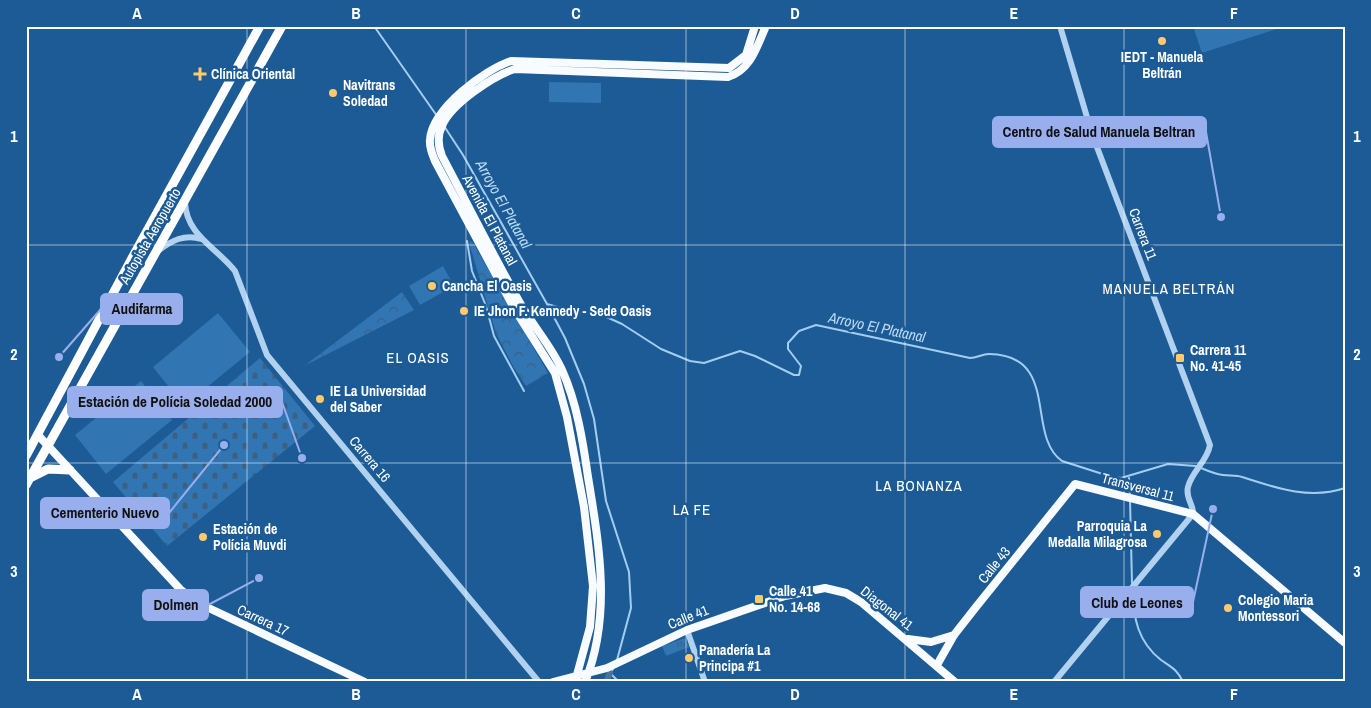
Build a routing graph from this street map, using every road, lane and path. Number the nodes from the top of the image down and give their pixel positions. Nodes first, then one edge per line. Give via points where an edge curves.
1 (260, 26) edge
2 (282, 26) edge
3 (755, 26) edge
4 (766, 26) edge
5 (1060, 26) edge
6 (447, 110) junction
7 (185, 202) junction
8 (205, 240) junction
9 (157, 251) junction
10 (38, 435) junction
11 (48, 446) junction
12 (26, 456) edge
13 (70, 470) junction
14 (28, 482) edge
15 (1075, 484) joint
16 (1193, 514) junction
17 (836, 590) joint
18 (687, 630) junction
19 (954, 635) junction
20 (906, 639) junction
21 (1345, 642) edge
22 (937, 665) junction
23 (589, 674) junction
24 (576, 679) edge
25 (365, 682) edge
26 (539, 682) edge
27 (553, 682) edge
28 (585, 682) edge
29 (706, 682) edge
30 (955, 682) edge
31 (1054, 682) edge

1 - 10 highway, Autopista Aeropuerto
2 - 7 highway, Autopista Aeropuerto
3 - 6 main road, Avenida El Platanal via 746,54 728,68 511,61 490,70
4 - 6 main road, Avenida El Platanal via 752,59 736,75 515,69 497,76
5 - 16 street, Carrera 11 via 1092,134 1209,441 1207,458 1187,492
6 - 23 main road, Avenida El Platanal via 438,139 442,156 521,304 562,370 573,404 583,445 602,585 597,641
6 - 24 main road, Avenida El Platanal via 432,130 430,144 435,161 514,308 555,373 568,417 584,507 593,586 590,628
7 - 8 street, Carrera 16 via 190,224
7 - 9 highway, Autopista Aeropuerto
8 - 9 street via 181,238
8 - 26 street, Carrera 16 via 235,271 267,354
9 - 11 highway, Autopista Aeropuerto
10 - 11 main road, Carrera 17
10 - 12 highway, Autopista Aeropuerto
11 - 13 main road, Carrera 17
11 - 14 highway, Autopista Aeropuerto
13 - 14 highway via 48,470
13 - 25 main road, Carrera 17 via 180,589 196,602
15 - 16 main road, Transversal 11
15 - 19 main road, Calle 43
16 - 21 main road
16 - 31 street
17 - 18 main road, Calle 41 via 815,589 785,596
17 - 20 main road, Diagonal 41 via 861,602
18 - 23 main road, Calle 41
18 - 29 street
19 - 20 main road via 931,642
19 - 22 main road, Calle 43
20 - 22 main road, Diagonal 41
22 - 30 main road, Diagonal 41
23 - 24 main road, Calle 41
23 - 28 main road, Avenida El Platanal
24 - 27 main road, Calle 41

